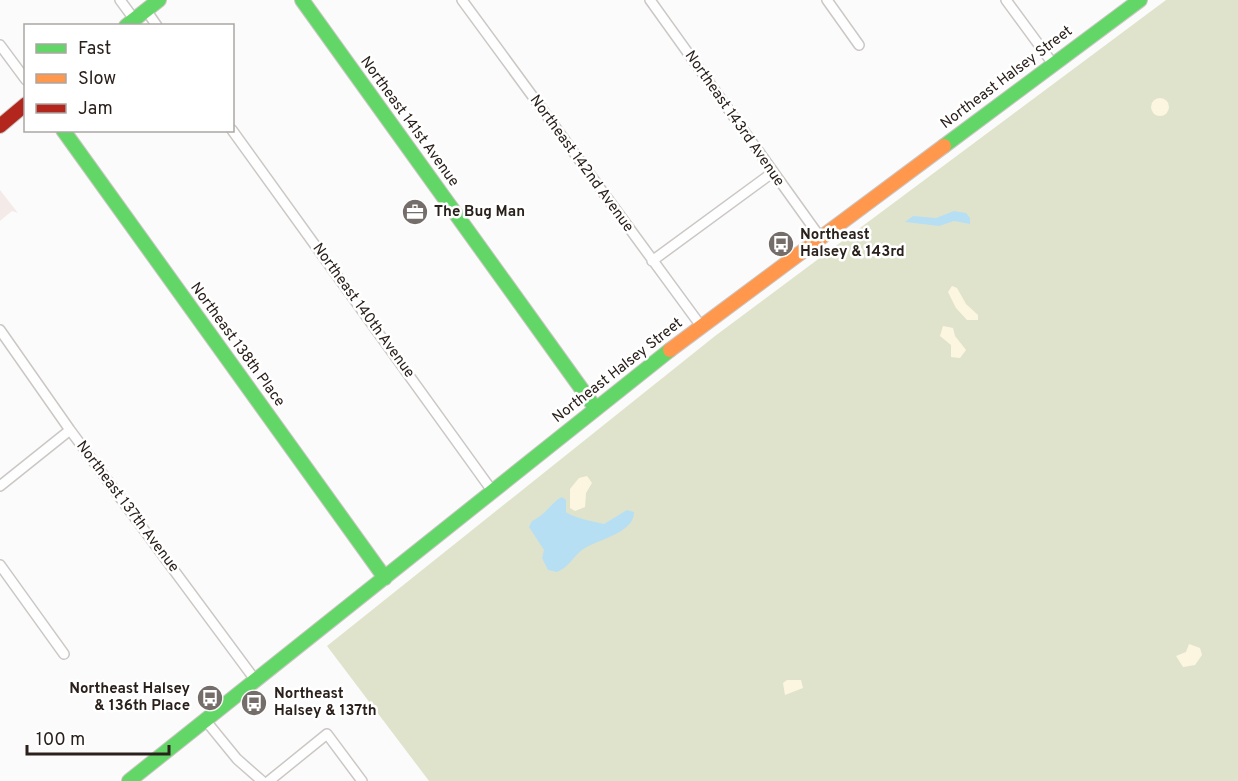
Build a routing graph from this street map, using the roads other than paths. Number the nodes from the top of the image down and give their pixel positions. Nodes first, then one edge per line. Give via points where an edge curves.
1 (120, 0) edge
2 (159, 0) edge
3 (302, 0) edge
4 (462, 0) edge
5 (650, 0) edge
6 (827, 0) edge
7 (1006, 0) edge
8 (1140, 0) edge
9 (146, 10) junction
10 (130, 22) edge
11 (156, 24) edge
12 (0, 45) edge
13 (859, 45) dead end
14 (1053, 64) junction
15 (24, 77) edge
16 (24, 106) edge
17 (0, 126) edge
18 (64, 132) edge
19 (233, 132) edge
20 (772, 173) junction
21 (820, 237) junction
22 (652, 261) junction
23 (701, 326) junction
24 (0, 330) edge
25 (596, 409) junction
26 (70, 430) junction
27 (0, 486) edge
28 (493, 492) junction
29 (0, 565) edge
30 (385, 578) junction
31 (64, 654) dead end
32 (256, 681) junction
33 (206, 721) junction
34 (129, 781) edge
35 (262, 781) edge
36 (269, 781) edge
37 (362, 781) edge

1 - 10 street
2 - 9 main road
3 - 25 main road, Northeast 141st Avenue
4 - 22 street, Northeast 142nd Avenue
5 - 20 street, Northeast 143rd Avenue
6 - 13 street
7 - 14 street
8 - 14 main road, Northeast Halsey Street
9 - 10 main road
9 - 11 street
12 - 15 street
14 - 21 main road, Northeast Halsey Street
16 - 17 main road
18 - 30 main road, Northeast 138th Place
19 - 28 street, Northeast 140th Avenue
20 - 21 street, Northeast 143rd Avenue
20 - 22 street
21 - 23 main road, Northeast Halsey Street
22 - 23 street, Northeast 142nd Avenue
23 - 25 main road, Northeast Halsey Street
24 - 26 street, Northeast 137th Avenue
25 - 28 main road, Northeast Halsey Street
26 - 27 street
26 - 32 street, Northeast 137th Avenue
28 - 30 main road, Northeast Halsey Street
29 - 31 street
30 - 32 main road, Northeast Halsey Street
32 - 33 main road, Northeast Halsey Street
33 - 34 main road, Northeast Halsey Street
33 - 35 street via 237,759
36 - 37 street via 327,734

